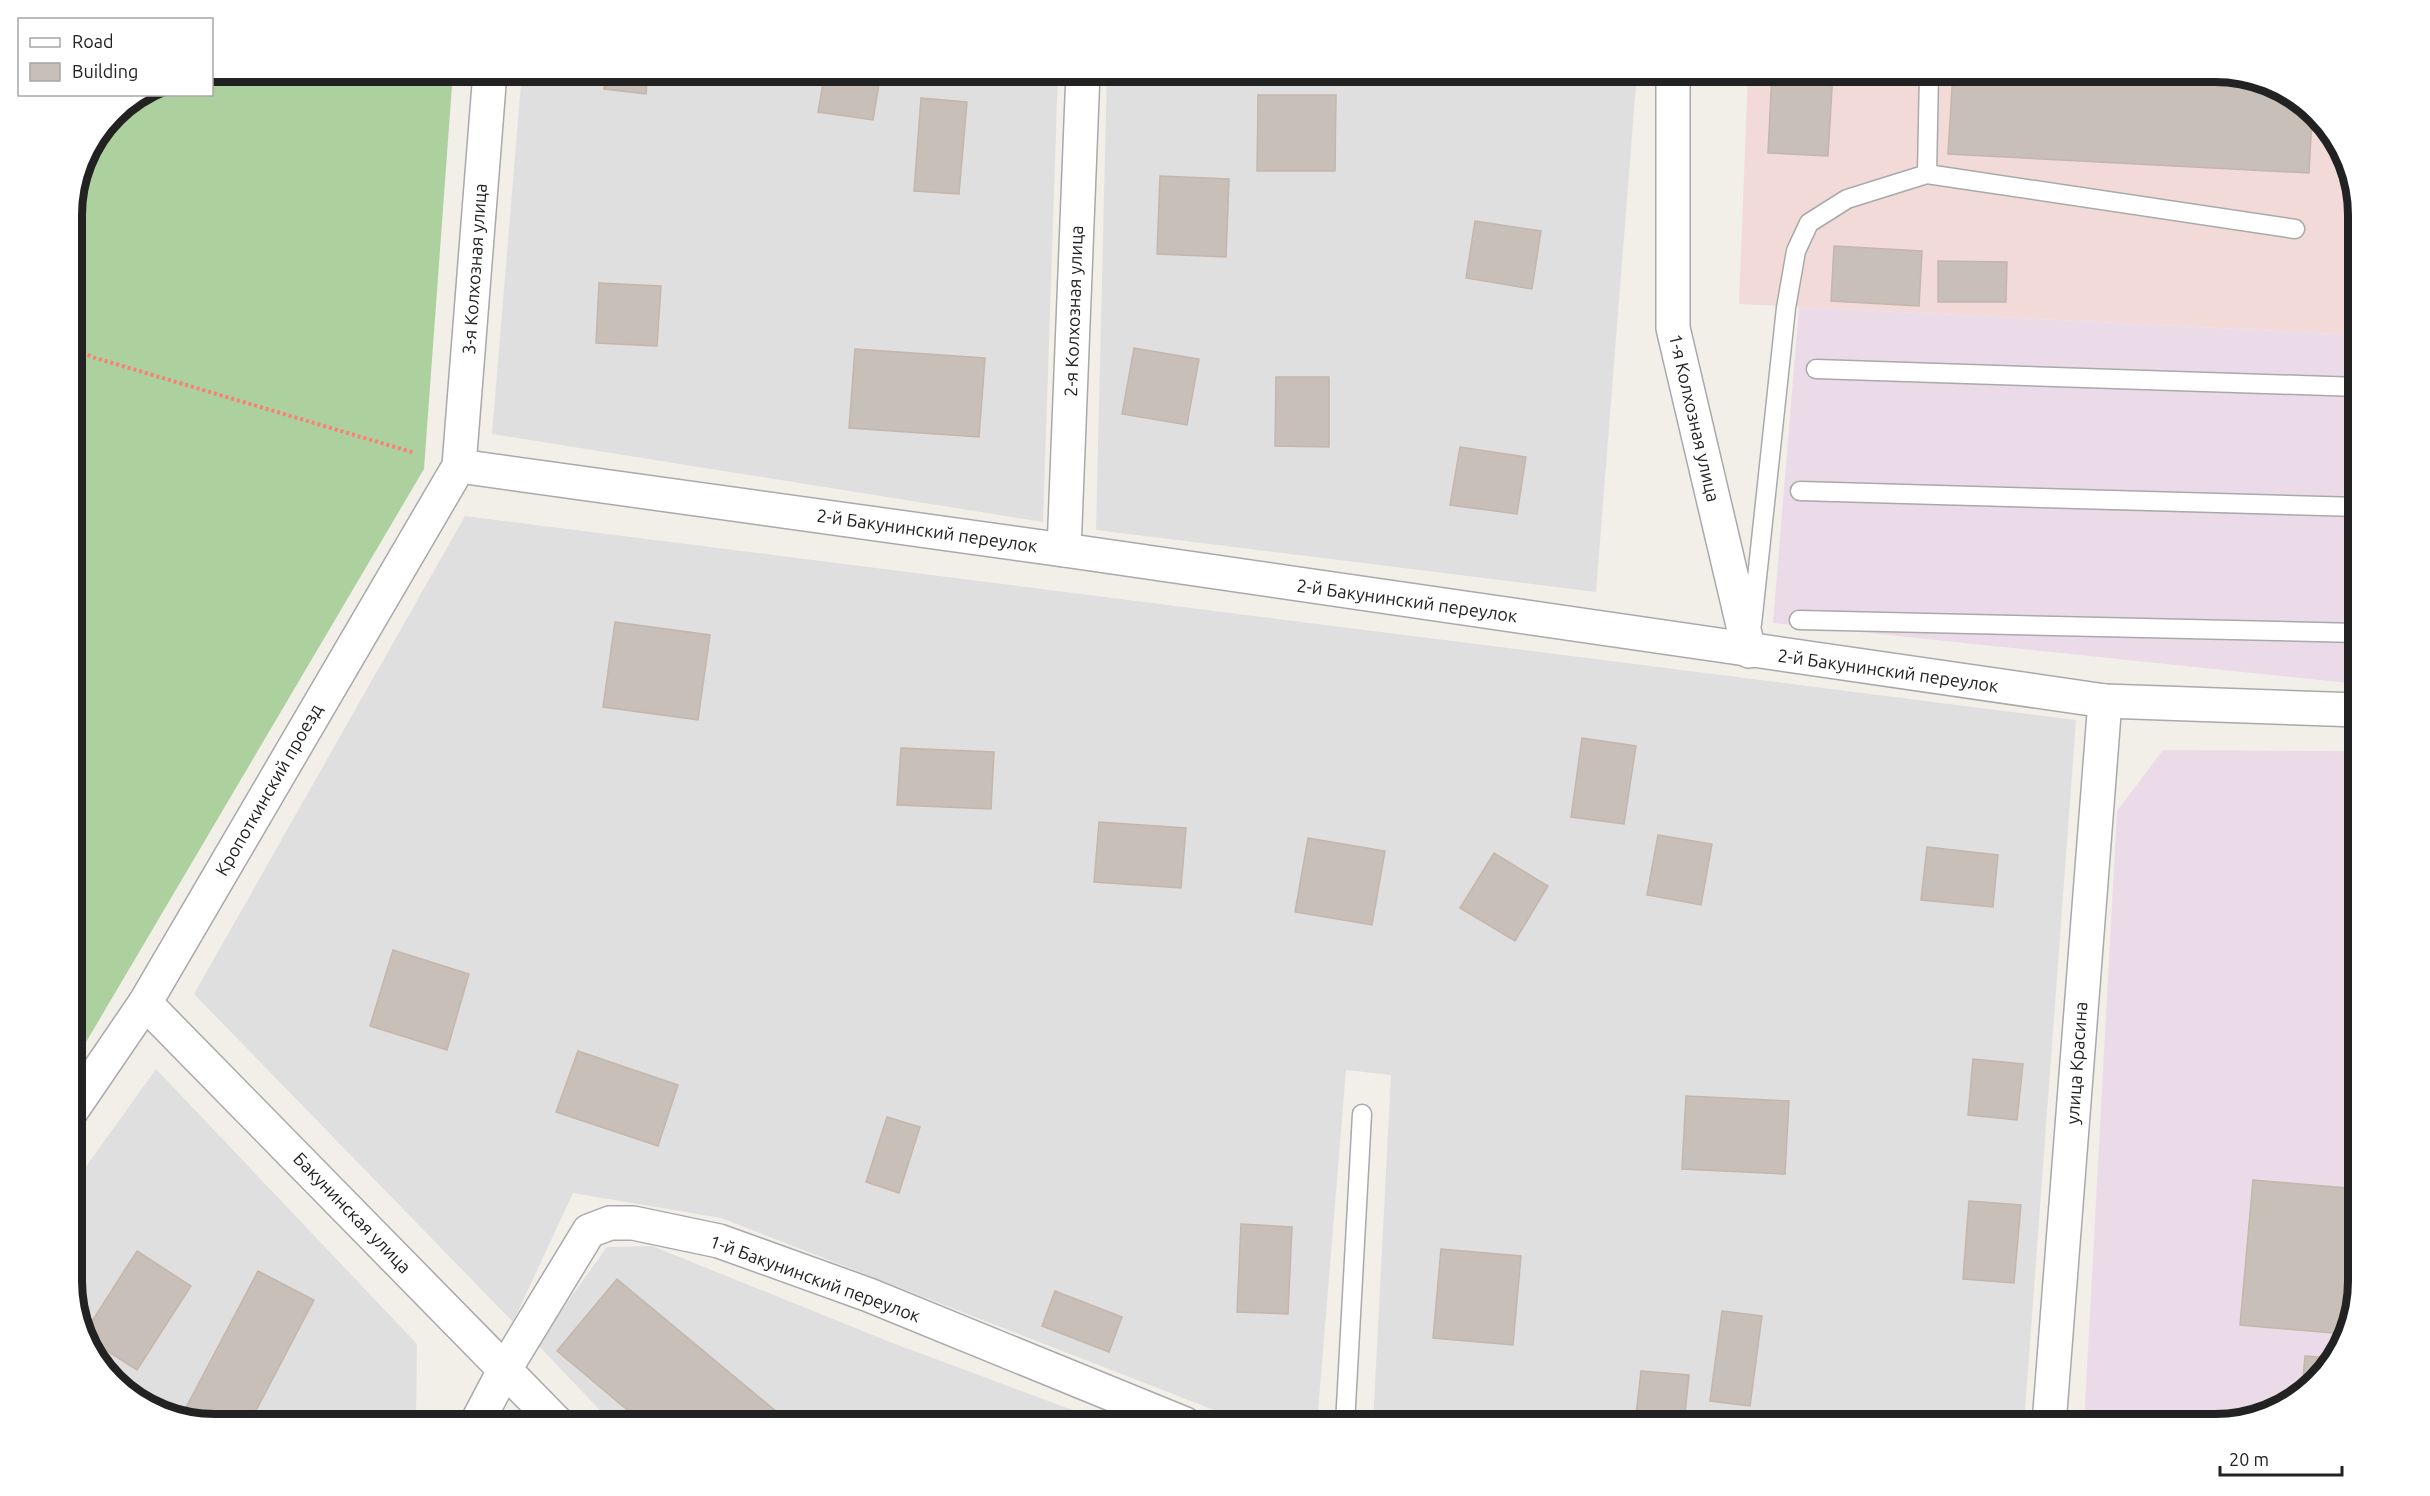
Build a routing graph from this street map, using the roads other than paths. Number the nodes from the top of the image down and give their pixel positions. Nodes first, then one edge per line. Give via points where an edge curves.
1 (1673, 82) edge
2 (1929, 82) edge
3 (489, 83) edge
4 (1083, 83) edge
5 (1927, 174) junction
6 (2295, 229) dead end
7 (1816, 369) dead end
8 (2347, 387) edge
9 (459, 466) junction
10 (1800, 491) dead end
11 (2347, 507) edge
12 (1064, 550) junction
13 (1799, 620) dead end
14 (2347, 633) edge
15 (1749, 651) junction
16 (2104, 701) junction
17 (2347, 710) edge
18 (145, 1003) junction
19 (83, 1094) edge
20 (1362, 1114) dead end
21 (505, 1369) junction
22 (481, 1414) edge
23 (548, 1414) edge
24 (1160, 1414) edge
25 (1346, 1414) edge
26 (2050, 1414) edge

1 - 15 street, 1-я Колхозная улица via 1673,328
2 - 5 lane
3 - 9 street, 3-я Колхозная улица
4 - 12 street, 2-я Колхозная улица
5 - 6 lane
5 - 15 lane via 1847,199 1809,223 1796,251 1786,308
7 - 8 lane
9 - 12 street, 2-й Бакунинский переулок
9 - 18 street, Кропоткинский проезд
10 - 11 lane
12 - 15 street, 2-й Бакунинский переулок
13 - 14 lane
15 - 16 street, 2-й Бакунинский переулок
16 - 17 street, 2-й Бакунинский переулок
16 - 26 street, улица Красина
18 - 19 street, Кропоткинский проезд
18 - 21 street, Бакунинская улица
20 - 25 lane
21 - 22 street, 1-й Бакунинский переулок
21 - 23 street, Бакунинская улица
21 - 24 street, 1-й Бакунинский переулок via 589,1231 610,1223 633,1223 719,1241 858,1292

